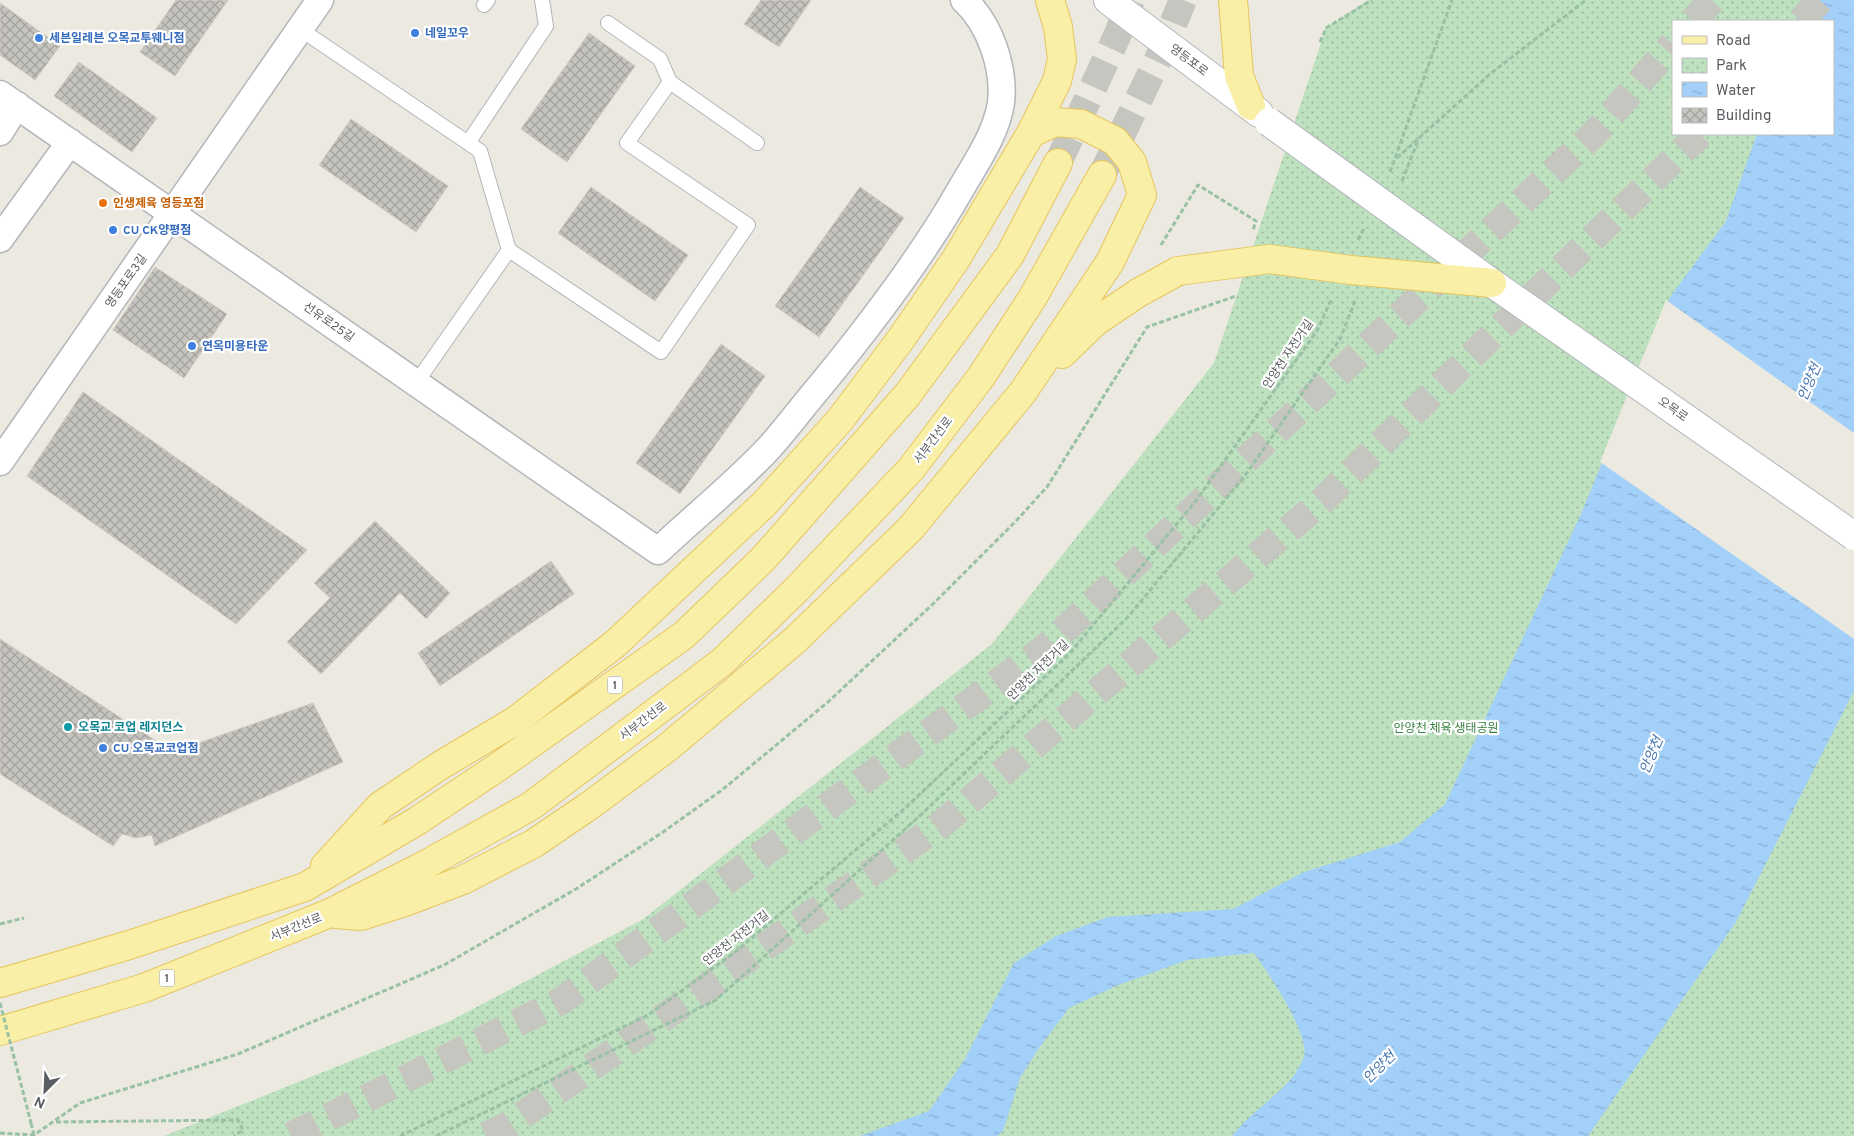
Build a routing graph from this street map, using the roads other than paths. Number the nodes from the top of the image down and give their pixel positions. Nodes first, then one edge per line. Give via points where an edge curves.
1 (320, 0) edge
2 (542, 0) edge
3 (964, 0) edge
4 (1050, 0) edge
5 (1108, 0) edge
6 (1233, 0) edge
7 (608, 23) dead end
8 (300, 29) junction
9 (670, 82) junction
10 (8, 99) edge
11 (1260, 114) junction
12 (0, 132) edge
13 (1030, 133) junction
14 (70, 142) junction
15 (468, 143) junction
16 (756, 143) dead end
17 (1058, 164) tunnel mouth
18 (1102, 175) tunnel mouth
19 (172, 214) junction
20 (0, 240) edge
21 (509, 250) junction
22 (1492, 283) junction
23 (416, 383) junction
24 (1023, 392) junction
25 (0, 462) edge
26 (1854, 536) edge
27 (305, 887) junction
28 (330, 913) junction
29 (0, 982) edge
30 (0, 1031) edge

1 - 8 street, 영등포로3길
2 - 15 lane via 546,26
3 - 23 street, 선유로25길 via 977,12 989,37 1000,74 1001,103 990,138 935,235 859,339 768,449 658,552
4 - 13 main road via 1062,59 1057,82
5 - 11 main road, 영등포로
6 - 11 main road via 1240,76
7 - 9 lane via 660,59
8 - 15 lane
8 - 19 street, 영등포로3길
9 - 16 lane
9 - 21 lane via 627,143 748,225 661,352
10 - 12 street
10 - 14 street, 선유로25길
11 - 22 main road, 영등포로, bridge
13 - 24 main road via 1055,122 1081,124 1115,141 1132,162 1142,195 1110,262
13 - 27 main road via 956,259 902,339 840,420 764,504 615,644 515,721 380,806
14 - 19 street, 선유로25길
14 - 20 street
15 - 21 lane via 480,151
17 - 27 main road, 1 via 1010,255 908,394 749,573 684,634 584,708 417,821
18 - 28 main road, 서부간선로 / 1 via 1033,297 981,378 911,469 791,596 722,662 531,806
19 - 23 street, 선유로25길
19 - 25 street, 영등포로3길
21 - 23 lane
22 - 24 main road, bridge via 1269,259 1178,271 1095,322
22 - 26 main road, 오목로, bridge
24 - 28 main road via 910,530 793,642 667,748 534,844 462,880 361,916
27 - 29 main road, 1 via 126,946
28 - 30 main road, 서부간선로 / 1 via 144,988

